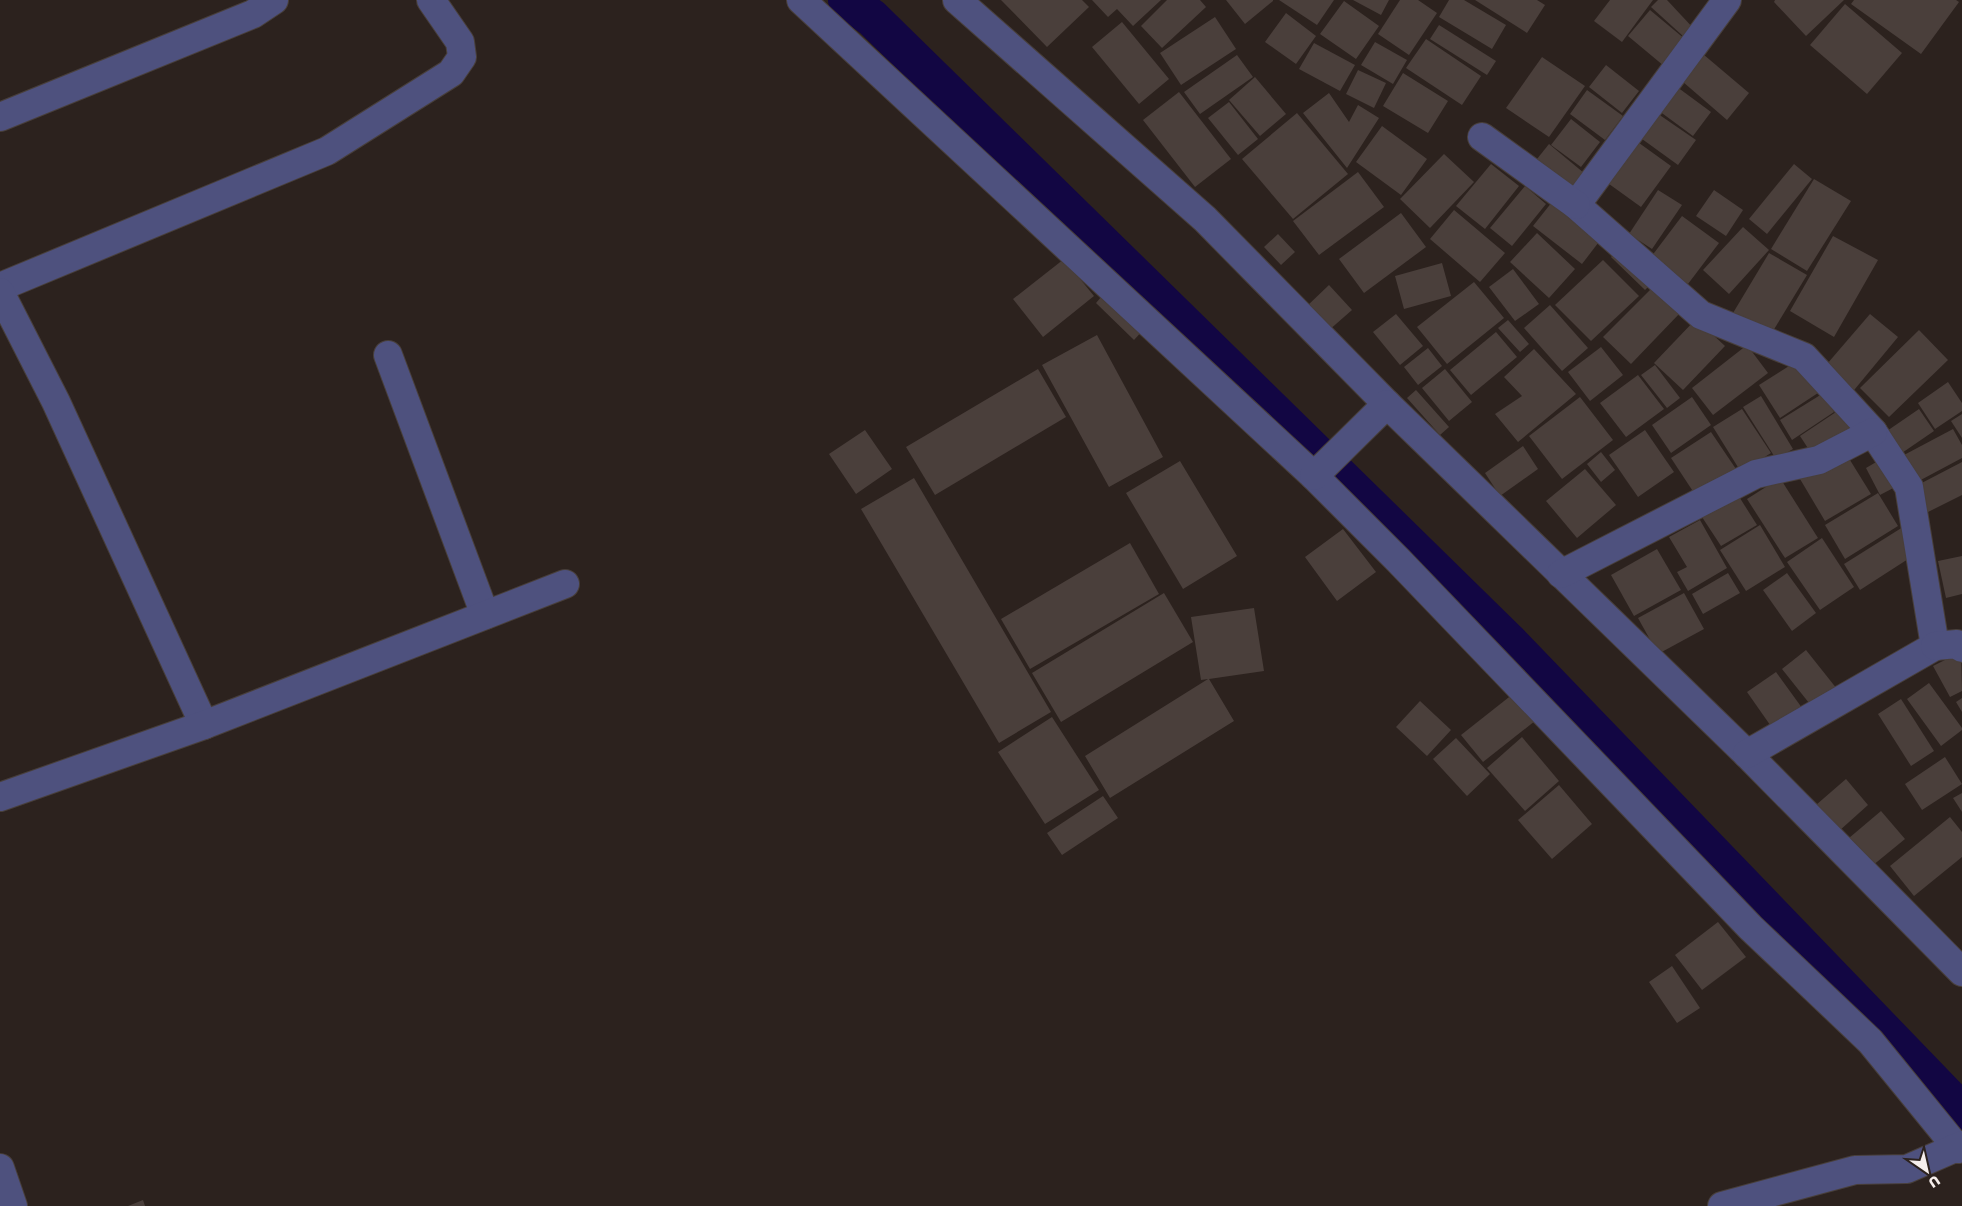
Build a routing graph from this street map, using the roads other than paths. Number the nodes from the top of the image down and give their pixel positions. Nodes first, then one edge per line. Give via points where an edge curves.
1 (274, 0) edge
2 (430, 0) edge
3 (801, 0) edge
4 (956, 0) edge
5 (1727, 0) edge
6 (0, 117) edge
7 (1482, 137) dead end
8 (1576, 205) junction
9 (0, 287) edge
10 (0, 292) edge
11 (388, 355) dead end
12 (1380, 411) junction
13 (1873, 432) junction
14 (1317, 473) junction
15 (1561, 574) junction
16 (564, 584) dead end
17 (485, 615) junction
18 (1935, 646) junction
19 (1962, 648) edge
20 (204, 725) junction
21 (1747, 754) junction
22 (0, 797) edge
23 (1962, 972) edge
24 (1960, 1147) edge
25 (0, 1168) edge
26 (13, 1206) edge
27 (1722, 1206) edge

1 - 6 street via 252,14
2 - 9 street via 460,42 462,57 451,73 327,151
3 - 14 street
4 - 12 street via 1205,219
5 - 8 street
7 - 8 street
8 - 13 street via 1701,315 1804,357
10 - 20 street via 56,402
11 - 17 street
12 - 14 street
12 - 15 street
13 - 15 street via 1819,460 1756,474
13 - 18 street via 1909,487
14 - 24 street via 1750,927 1870,1042
15 - 21 street
16 - 17 street
17 - 20 street
18 - 19 street via 1957,644
18 - 21 street
20 - 22 street
21 - 23 street
24 - 27 street via 1907,1170 1855,1170
25 - 26 street

